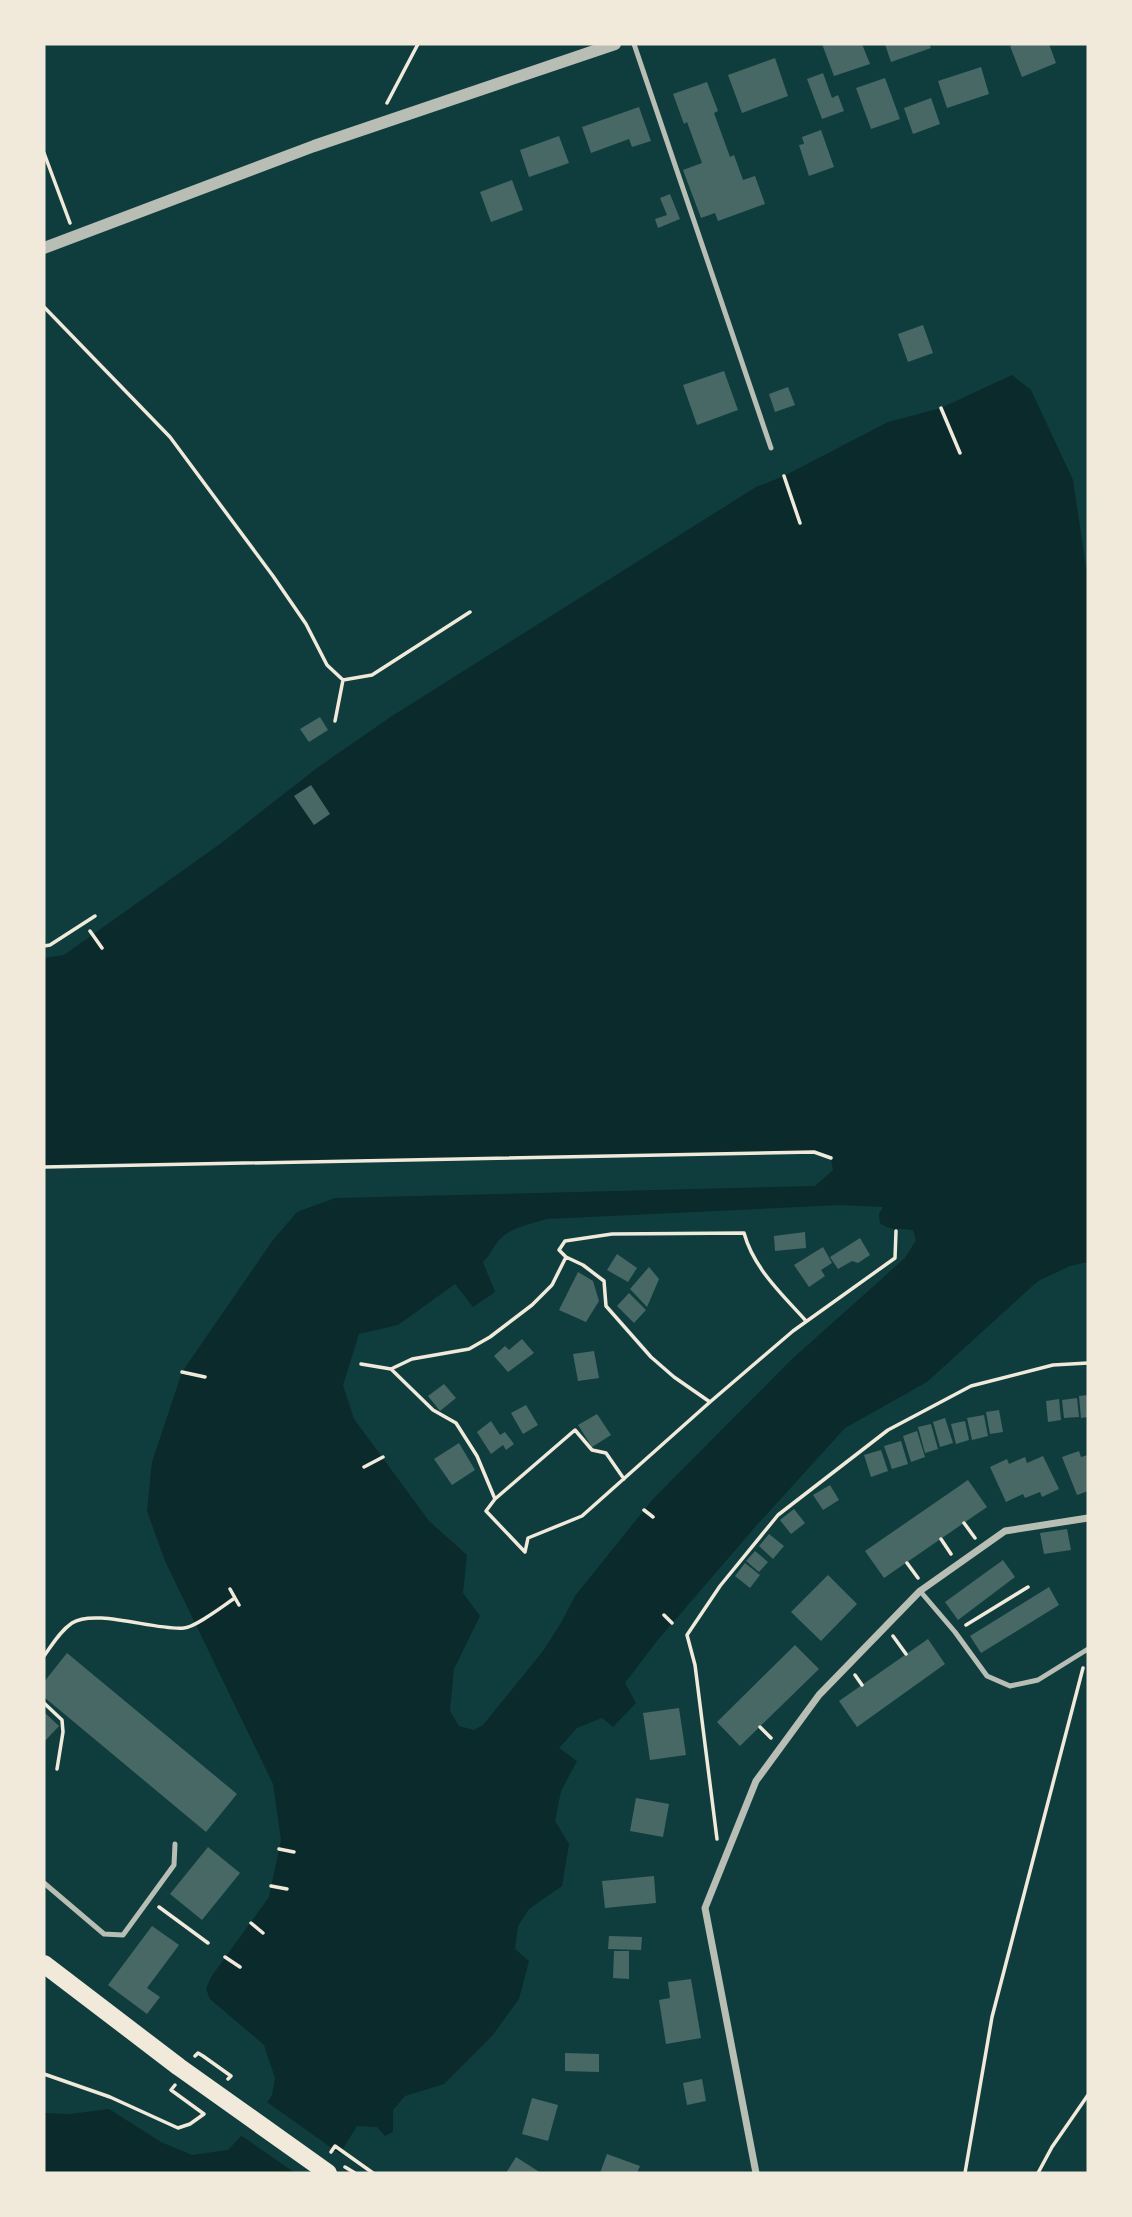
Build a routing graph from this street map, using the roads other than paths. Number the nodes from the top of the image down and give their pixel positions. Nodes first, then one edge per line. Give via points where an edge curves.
1 (615, 44) edge
2 (634, 44) edge
3 (44, 248) edge
4 (771, 448) dead end
5 (1088, 1518) edge
6 (920, 1591) junction
7 (1088, 1650) edge
8 (175, 1844) dead end
9 (44, 1883) edge
10 (44, 1964) edge
11 (328, 2173) edge
12 (756, 2173) edge

1 - 3 street via 377,124
2 - 4 lane
5 - 6 street via 1005,1531
6 - 7 lane via 987,1676 1010,1686 1038,1680
6 - 12 street via 820,1695 756,1781 705,1908
8 - 9 lane via 174,1865 123,1935 104,1934
10 - 11 main road via 178,2075

